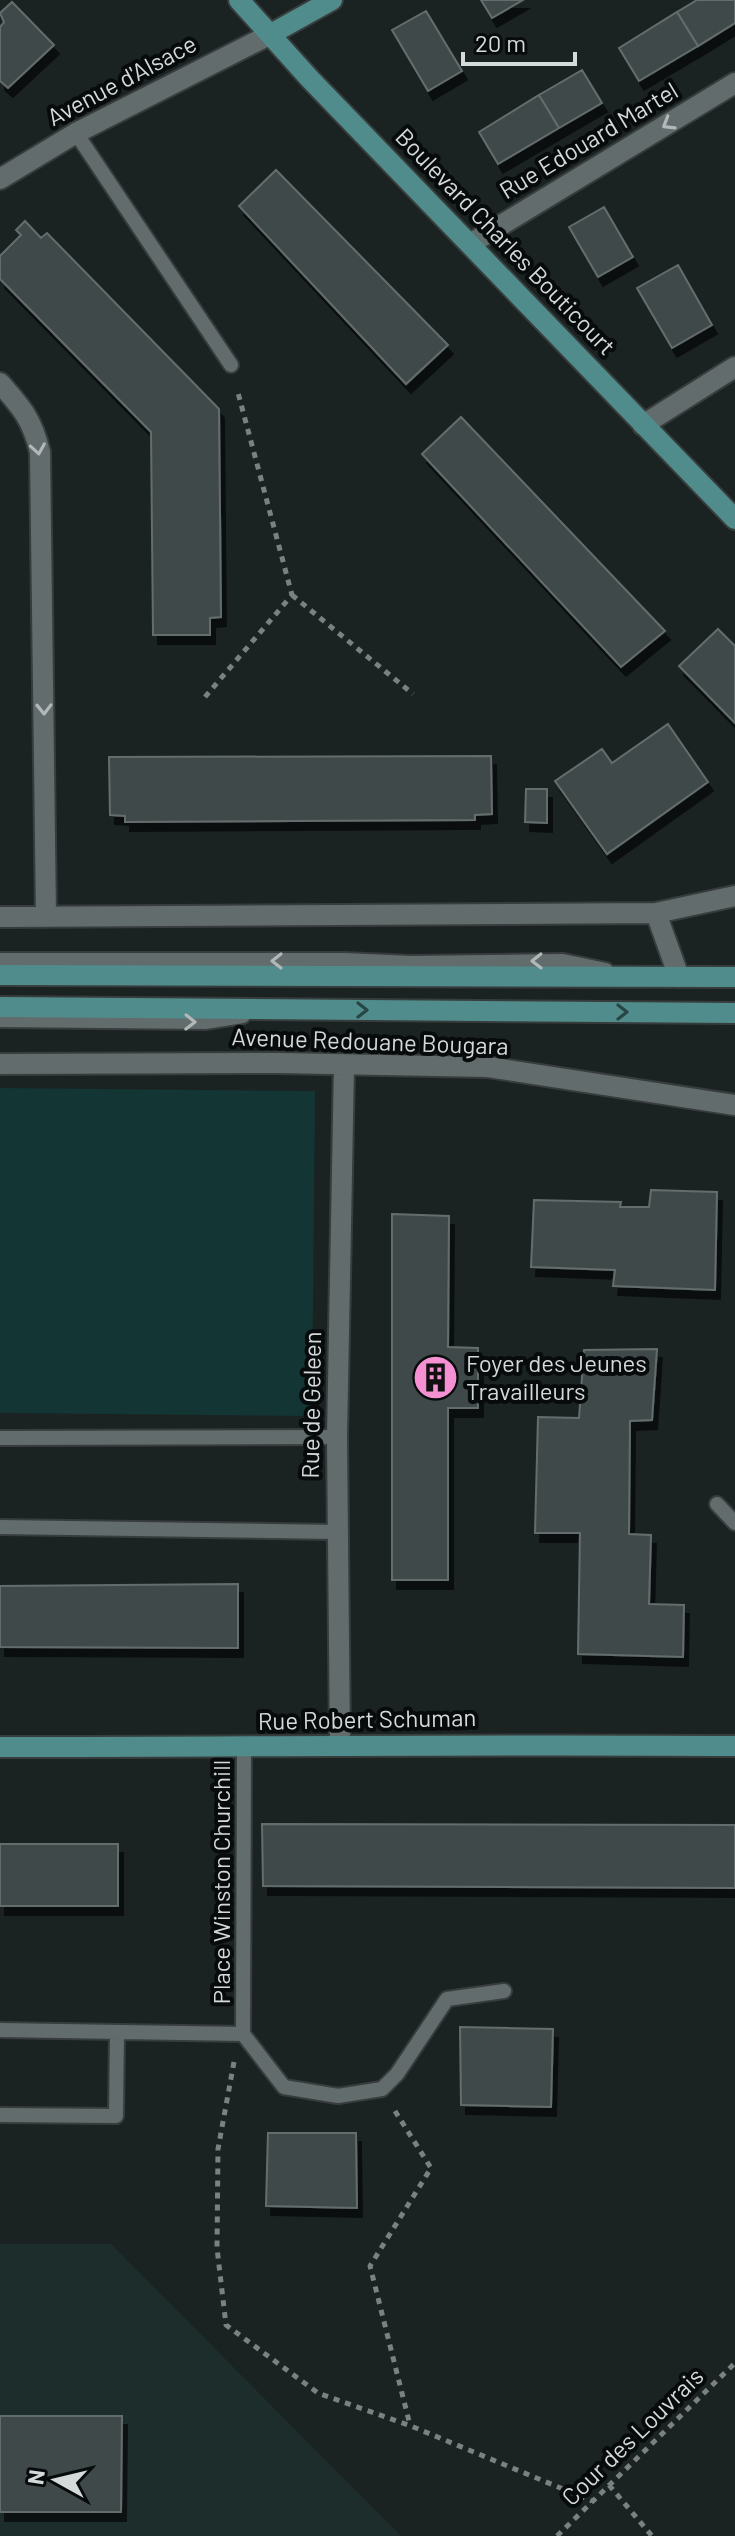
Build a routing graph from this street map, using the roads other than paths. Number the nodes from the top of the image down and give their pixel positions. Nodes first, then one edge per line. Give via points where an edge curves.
1 (239, 0) edge
2 (332, 0) edge
3 (271, 34) junction
4 (735, 83) edge
5 (76, 133) junction
6 (0, 179) edge
7 (470, 244) junction
8 (231, 365) road end
9 (735, 367) edge
10 (0, 383) edge
11 (643, 425) junction
12 (735, 519) edge
13 (735, 896) edge
14 (656, 913) junction
15 (0, 917) edge
16 (46, 917) junction
17 (0, 960) edge
18 (0, 975) edge
19 (641, 977) junction
20 (679, 977) junction
21 (735, 977) edge
22 (0, 1007) edge
23 (284, 1009) junction
24 (735, 1013) edge
25 (0, 1020) edge
26 (0, 1064) edge
27 (344, 1065) junction
28 (735, 1105) edge
29 (337, 1437) junction
30 (0, 1438) edge
31 (717, 1504) dead end
32 (735, 1523) edge
33 (0, 1527) edge
34 (337, 1532) junction
35 (340, 1745) junction
36 (735, 1746) edge
37 (0, 1747) edge
38 (244, 1748) junction
39 (504, 1991) dead end
40 (0, 2030) edge
41 (117, 2032) junction
42 (241, 2034) junction
43 (0, 2115) edge

1 - 3 street, Boulevard Charles Bouticourt
2 - 3 street
3 - 5 street, Avenue d'Alsace
3 - 7 street, Boulevard Charles Bouticourt
4 -> 7 street, Rue Edouard Martel
5 - 6 street, Avenue d'Alsace
5 - 8 lane
7 - 11 street, Boulevard Charles Bouticourt
9 - 11 street
10 -> 16 street via 26,414 40,452
11 - 12 street, Boulevard Charles Bouticourt
13 - 14 street
14 - 16 street
14 - 20 street
15 - 16 street
19 -> 17 lane via 563,961
18 - 19 street
19 - 20 street
20 - 21 street
22 - 23 street, Avenue Redouane Bougara
23 -> 24 street, Avenue Redouane Bougara
25 -> 23 lane via 205,1022
26 - 27 street, Avenue Redouane Bougara
27 - 28 street, Avenue Redouane Bougara via 488,1067
27 - 29 street, Rue de Geleen
29 - 30 lane
29 - 34 street, Rue de Geleen
31 - 32 lane
33 - 34 lane
34 - 35 street, Rue de Geleen
35 - 36 street, Rue Robert Schuman
35 - 38 street, Rue Robert Schuman
37 - 38 street, Rue Robert Schuman
38 - 42 lane, Place Winston Churchill
39 - 42 lane via 447,1999 382,2089 338,2096 284,2087
40 - 41 lane, Place Winston Churchill
41 - 42 lane, Place Winston Churchill
41 - 43 lane via 116,2116

